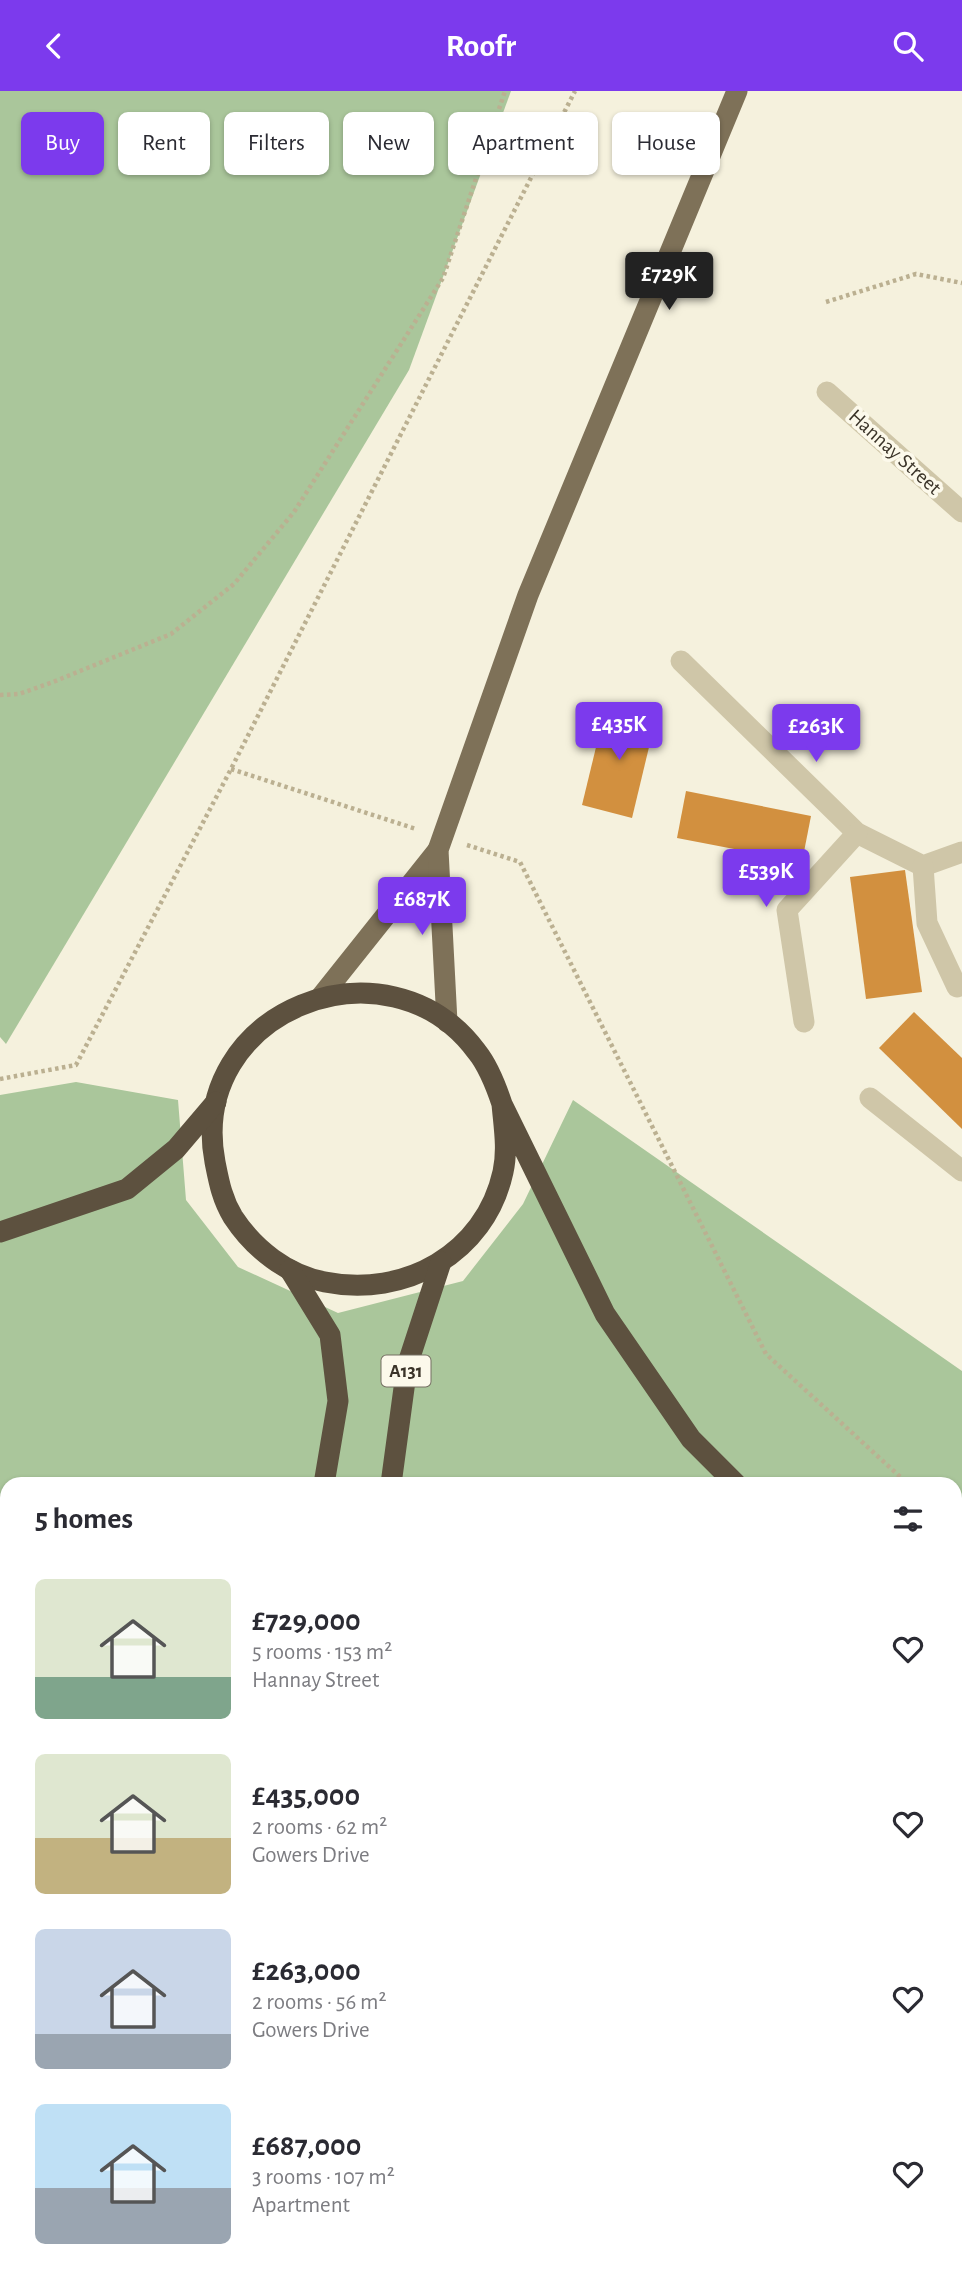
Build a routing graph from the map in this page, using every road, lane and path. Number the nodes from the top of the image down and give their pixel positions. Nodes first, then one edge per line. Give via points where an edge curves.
1 (505, 91) edge
2 (575, 91) edge
3 (737, 91) edge
4 (962, 283) edge
5 (826, 302) dead end
6 (827, 392) dead end
7 (962, 512) edge
8 (681, 661) dead end
9 (0, 695) edge
10 (230, 769) junction
11 (857, 833) junction
12 (441, 844) junction
13 (962, 852) edge
14 (923, 866) junction
15 (957, 987) dead end
16 (320, 998) junction
17 (447, 1022) junction
18 (803, 1022) dead end
19 (0, 1079) edge
20 (870, 1098) dead end
21 (216, 1101) junction
22 (502, 1104) junction
23 (962, 1171) edge
24 (0, 1232) edge
25 (441, 1262) junction
26 (290, 1270) junction
27 (325, 1477) edge
28 (392, 1477) edge
29 (729, 1477) edge
30 (900, 1477) edge

1 - 9 path via 443,278 294,512 234,584 171,634 53,682 19,694
2 - 10 path
3 - 12 main road via 528,595
4 - 5 path via 916,274
6 - 7 street, Hannay Street
8 - 11 street
10 - 12 path
10 - 19 path via 76,1065
11 - 14 street
11 - 18 street via 788,910
12 - 16 main road
12 - 17 main road
12 - 30 path via 520,862 766,1354
13 - 14 street
14 - 15 street via 927,923
16 - 17 highway via 363,993 391,996
16 - 21 highway via 281,1014 251,1039 235,1058
17 - 22 highway via 478,1053
20 - 23 street
21 - 24 highway via 176,1149 127,1189
21 - 26 highway via 211,1141 221,1194 242,1231
22 - 25 highway via 505,1155 496,1195 472,1234
22 - 29 highway via 605,1314 691,1439
25 - 26 highway via 408,1279 348,1287 311,1280
25 - 28 highway, A131 via 407,1366
26 - 27 highway via 330,1335 338,1401

